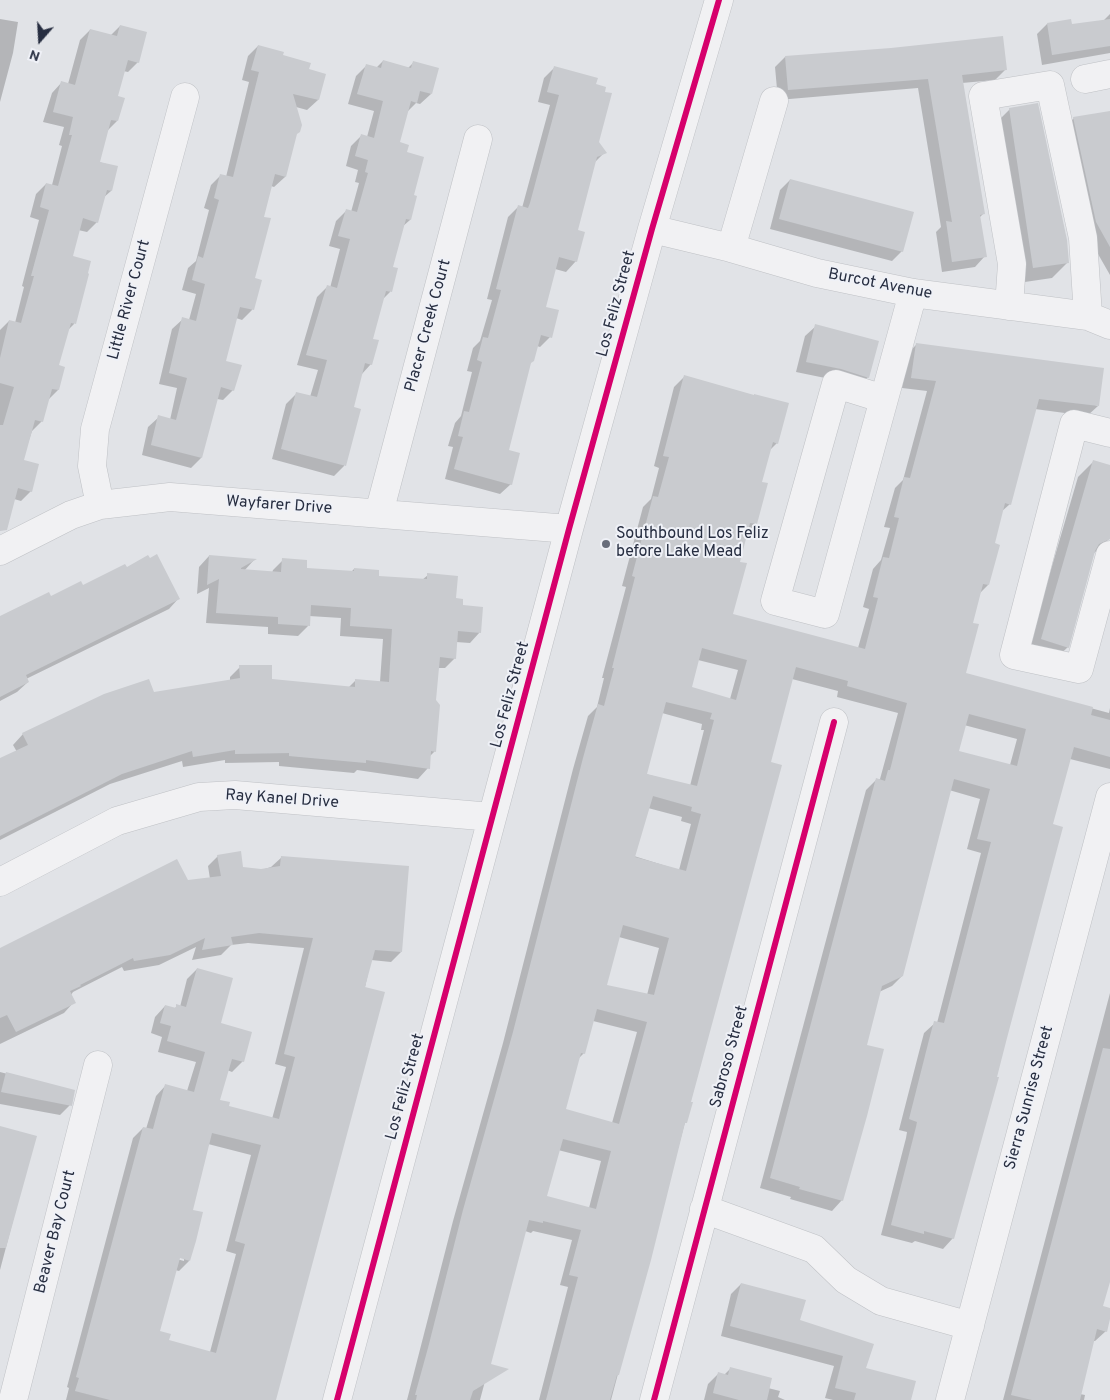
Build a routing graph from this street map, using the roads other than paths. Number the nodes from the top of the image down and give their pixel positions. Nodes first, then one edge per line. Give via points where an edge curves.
1 (719, 0) edge
2 (185, 96) dead end
3 (774, 102) dead end
4 (478, 139) dead end
5 (652, 229) junction
6 (731, 248) junction
7 (913, 293) junction
8 (1009, 306) junction
9 (1099, 320) edge
10 (884, 399) junction
11 (1110, 433) edge
12 (100, 505) junction
13 (379, 513) junction
14 (569, 529) junction
15 (0, 551) edge
16 (1110, 555) edge
17 (834, 722) dead end
18 (1110, 797) edge
19 (492, 817) junction
20 (0, 882) edge
21 (98, 1065) dead end
22 (704, 1209) junction
23 (970, 1326) junction
24 (13, 1400) edge
25 (337, 1400) edge
26 (654, 1400) edge
27 (950, 1400) edge

1 - 5 street, Los Feliz Street
2 - 12 street, Little River Court via 95,428 92,466
3 - 6 street
4 - 13 street, Placer Creek Court
5 - 6 street, Burcot Avenue
5 - 14 street, Los Feliz Street
6 - 7 street, Burcot Avenue via 817,273
7 - 8 street, Burcot Avenue
7 - 10 street
8 - 9 street, Burcot Avenue
8 - 9 street via 1012,264 983,96 1050,85
10 - 10 street via 825,614 775,601 836,384
11 - 16 street via 1074,424 1014,655 1079,669
12 - 13 street, Wayfarer Drive via 170,497
12 - 15 street, Wayfarer Drive via 70,515
13 - 14 street, Wayfarer Drive
14 - 19 street, Los Feliz Street
17 - 22 street, Sabroso Street
18 - 23 street, Sierra Sunrise Street
19 - 20 street, Ray Kanel Drive via 235,795 199,797 117,821
19 - 25 street, Los Feliz Street
21 - 24 street, Beaver Bay Court
22 - 23 street via 814,1249 846,1280 881,1301
22 - 26 street, Sabroso Street
23 - 27 street, Sierra Sunrise Street

